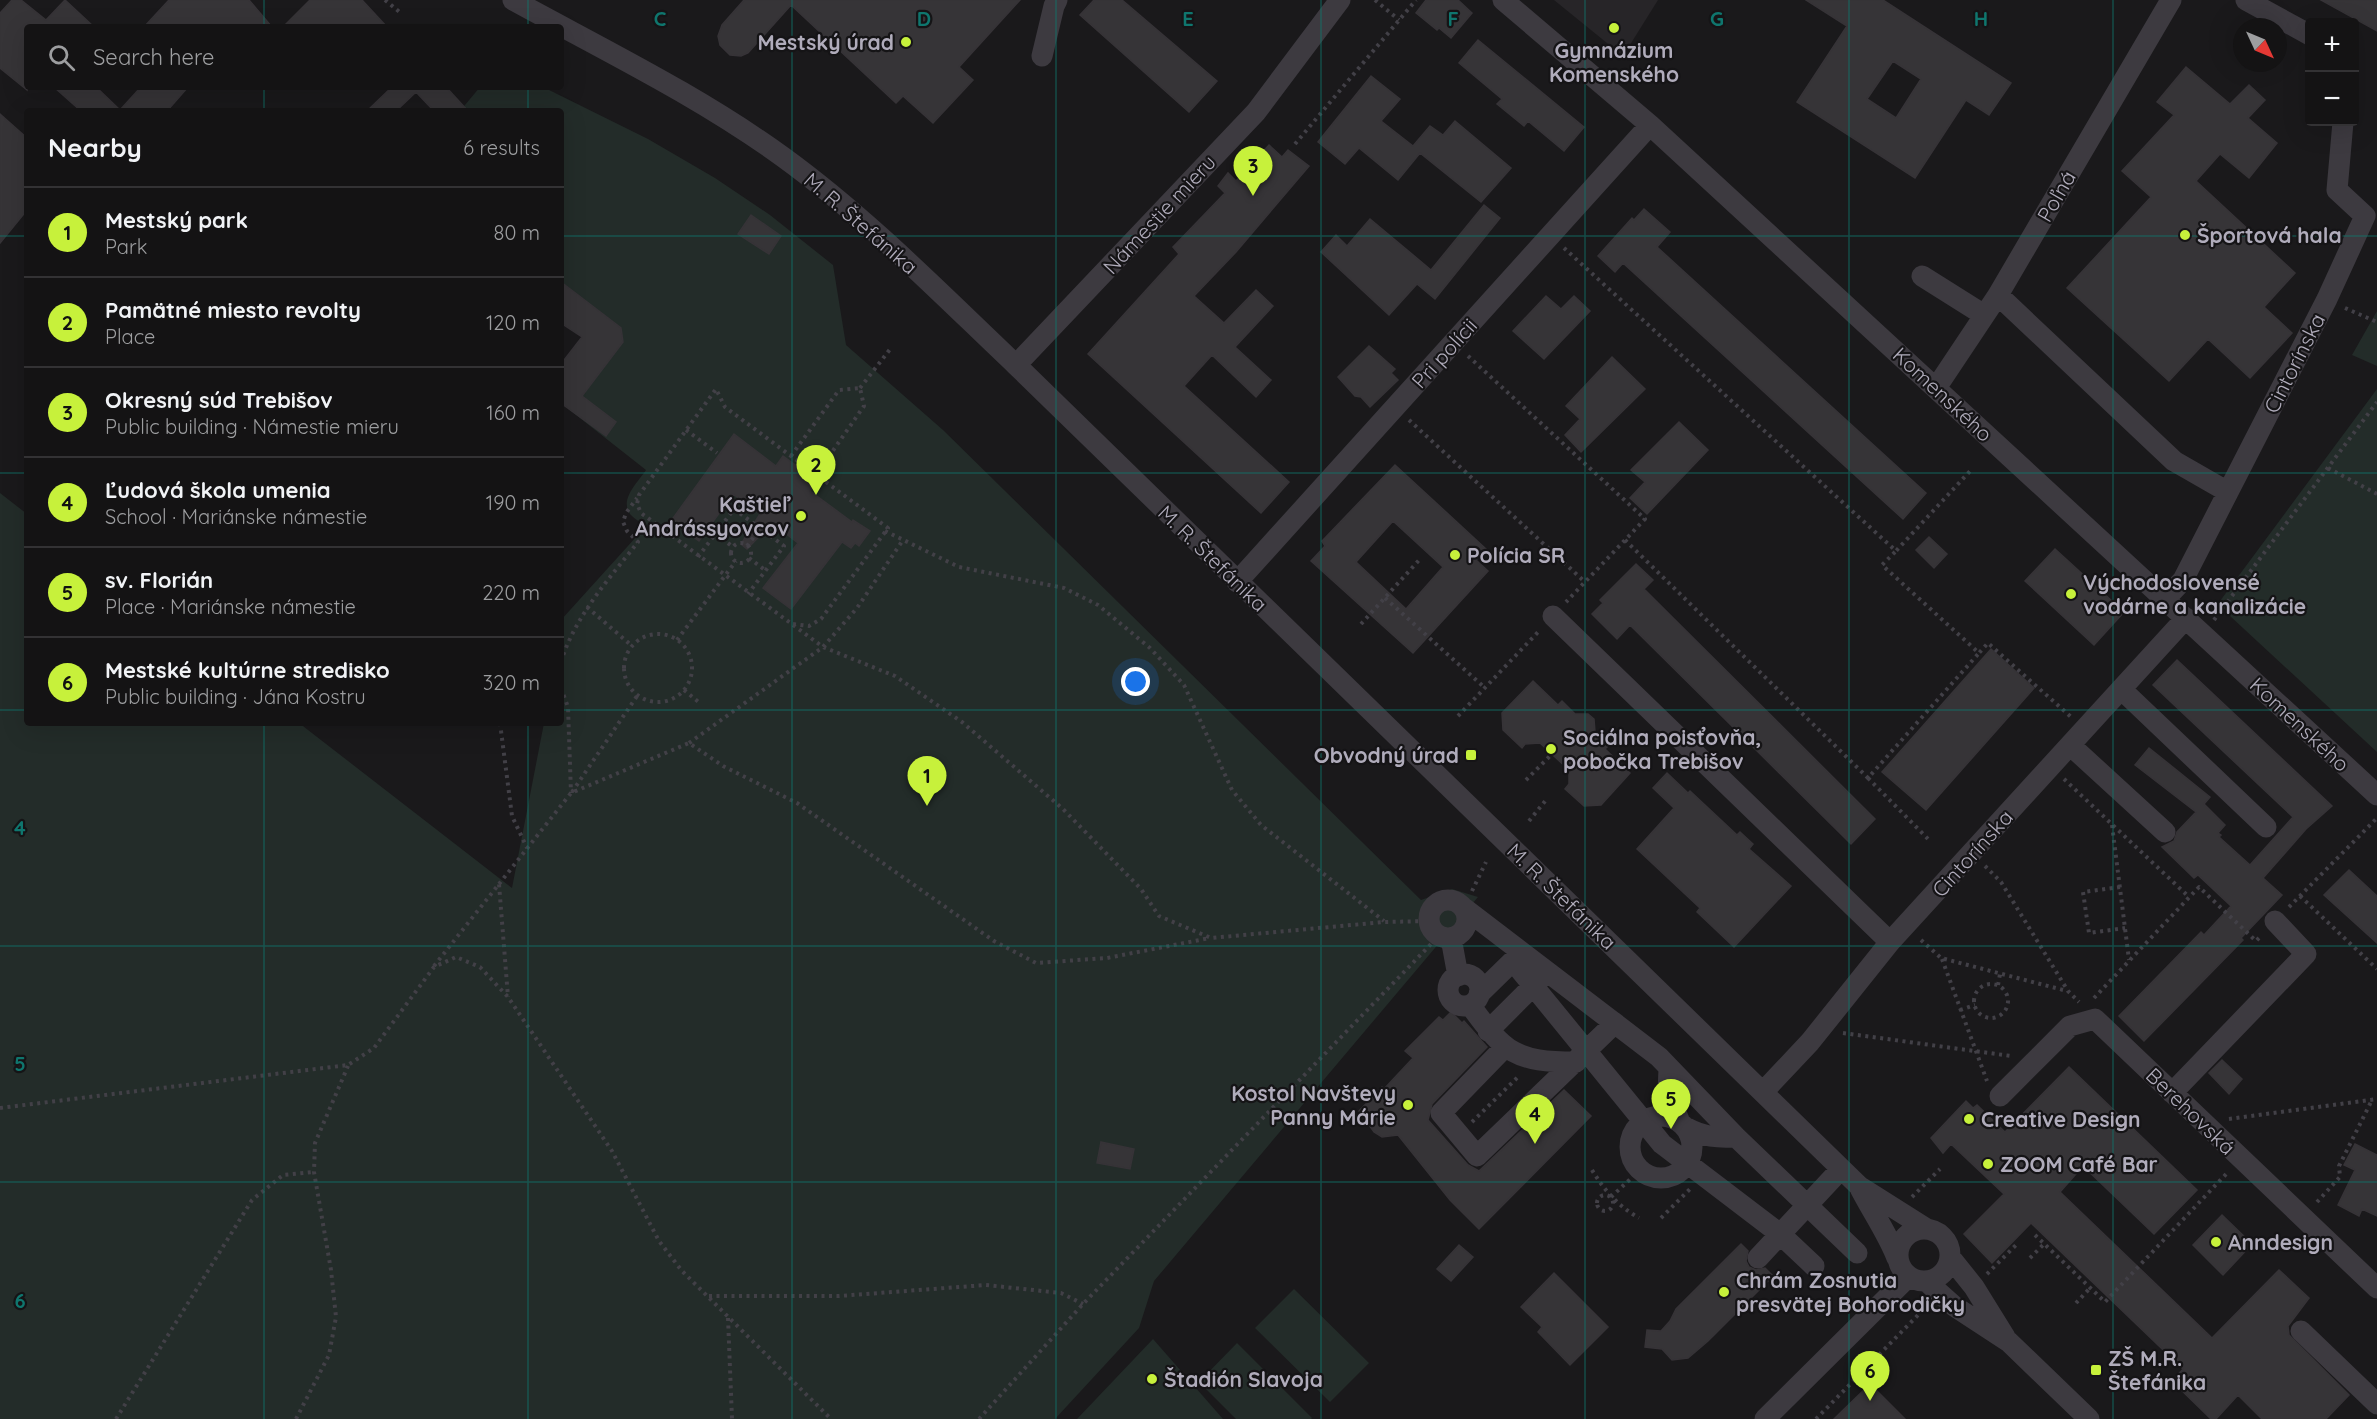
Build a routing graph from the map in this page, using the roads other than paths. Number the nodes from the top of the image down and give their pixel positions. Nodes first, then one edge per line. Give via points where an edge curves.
1 (513, 0) edge
2 (1057, 0) edge
3 (1340, 0) edge
4 (1503, 0) edge
5 (2171, 0) edge
6 (2246, 0) edge
7 (557, 24) edge
8 (564, 28) edge
9 (2305, 32) edge
10 (1042, 56) dead end
11 (1650, 125) junction
12 (2343, 126) edge
13 (1922, 276) dead end
14 (1998, 295) junction
15 (1984, 315) junction
16 (1016, 365) junction
17 (1936, 388) junction
18 (2228, 492) junction
19 (1237, 582) junction
20 (2165, 599) junction
21 (1553, 616) dead end
22 (2186, 618) junction
23 (2121, 689) junction
24 (2070, 745) junction
25 (2377, 795) edge
26 (2266, 827) dead end
27 (2165, 832) dead end
28 (1464, 908) junction
29 (2275, 921) road end
30 (1439, 932) junction
31 (1890, 942) junction
32 (1517, 957) junction
33 (1540, 979) junction
34 (1478, 1015) junction
35 (1615, 1023) junction
36 (1505, 1047) junction
37 (1582, 1057) junction
38 (1669, 1069) junction
39 (1763, 1092) junction
40 (2172, 1092) junction
41 (2000, 1096) road end
42 (1642, 1122) junction
43 (1683, 1124) junction
44 (1736, 1137) junction
45 (1688, 1164) junction
46 (1841, 1168) junction
47 (1859, 1186) junction
48 (1808, 1206) junction
49 (1927, 1229) junction
50 (1780, 1234) junction
51 (1857, 1253) dead end
52 (1950, 1257) junction
53 (1758, 1258) dead end
54 (1897, 1258) junction
55 (1814, 1266) dead end
56 (1917, 1279) junction
57 (2377, 1288) edge
58 (2301, 1331) dead end
59 (2009, 1342) junction
60 (2377, 1404) edge
61 (1765, 1419) edge
62 (2089, 1419) edge

1 - 7 street, M. R. Štefánika
2 - 10 street
3 - 16 street, Námestie mieru via 1256,112
4 - 11 street, Komenského
5 - 14 street, Poľná
6 - 9 street
8 - 16 street, M. R. Štefánika via 660,80 783,157 915,269
11 - 17 street, Komenského
11 - 19 street, Pri polícii
12 - 18 street, Cintorínska via 2337,190 2365,216
13 - 15 street
14 - 15 street, Poľná
14 - 18 street via 2174,461
15 - 17 street, Poľná
16 - 19 street, M. R. Štefánika
17 - 20 street, Komenského
18 - 20 street, Cintorínska via 2183,580
19 - 39 street, M. R. Štefánika
20 - 22 street, Komenského
21 - 31 street
22 - 23 street, Cintorínska
22 - 25 street, Komenského
23 - 24 street, Cintorínska
23 - 26 street
24 - 27 street
24 - 31 street, Cintorínska
28 - 30 street via 1467,921 1461,933
28 - 30 street via 1454,900 1440,901 1431,909
28 - 32 street
29 - 40 street via 2306,954
30 - 34 street via 1458,976 1450,983 1449,993 1454,1002
31 - 39 street, Cintorínska via 1810,1042
32 - 33 street
32 - 34 street
33 - 34 street
33 - 35 street
33 - 37 street
34 - 36 street
35 - 37 street
35 - 38 street
36 - 37 street via 1536,1059
36 - 37 street via 1441,1113 1478,1156
37 - 42 street
38 - 43 street via 1671,1106
38 - 44 street
39 - 46 street, M. R. Štefánika
40 - 41 street, Berehovská via 2090,1017 2070,1026
40 - 57 street, Berehovská
42 - 43 street via 1668,1116
42 - 45 street
42 - 45 street via 1630,1143 1634,1163 1640,1170 1658,1179 1667,1178 1677,1175
43 - 44 street via 1701,1135
43 - 45 street via 1692,1138
44 - 48 street
45 - 50 street
46 - 47 street, M. R. Štefánika
46 - 48 street
47 - 49 street, M. R. Štefánika
47 - 54 street, M. R. Štefánika
48 - 50 street
48 - 51 street
49 - 52 street via 1944,1239
49 - 54 street via 1908,1234
50 - 53 street
50 - 55 street
52 - 56 street via 1948,1266 1935,1279
52 - 59 street
54 - 56 street via 1901,1269
56 - 59 street
56 - 61 street
58 - 60 street
59 - 62 street

